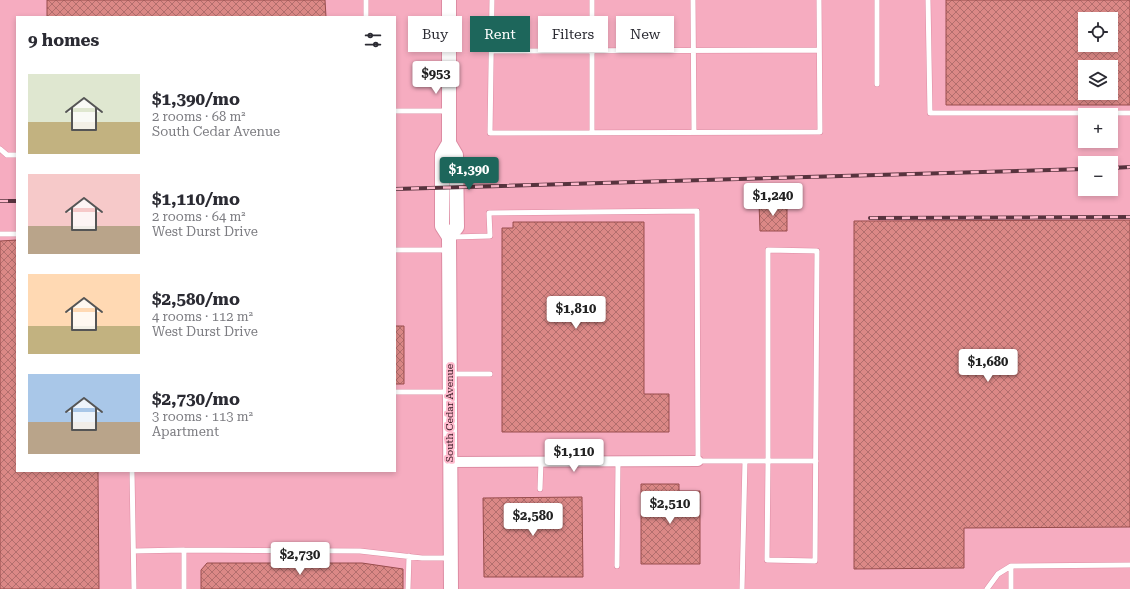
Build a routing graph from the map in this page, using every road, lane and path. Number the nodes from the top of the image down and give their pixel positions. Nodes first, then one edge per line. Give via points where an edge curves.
1 (366, 0) edge
2 (449, 0) edge
3 (492, 0) edge
4 (592, 0) edge
5 (693, 0) edge
6 (818, 0) edge
7 (876, 0) edge
8 (928, 0) edge
9 (366, 16) edge
10 (492, 16) edge
11 (592, 16) edge
12 (819, 50) junction
13 (693, 51) junction
14 (491, 52) edge
15 (592, 52) edge
16 (608, 52) edge
17 (877, 84) dead end
18 (396, 111) edge
19 (450, 111) junction
20 (1130, 113) edge
21 (694, 132) junction
22 (592, 133) junction
23 (0, 149) edge
24 (16, 155) edge
25 (0, 234) edge
26 (16, 234) edge
27 (449, 243) junction
28 (396, 250) edge
29 (450, 374) junction
30 (490, 374) dead end
31 (396, 392) edge
32 (450, 392) junction
33 (698, 461) junction
34 (744, 461) junction
35 (768, 461) junction
36 (816, 461) junction
37 (449, 462) junction
38 (541, 462) junction
39 (618, 462) junction
40 (132, 472) edge
41 (540, 489) dead end
42 (184, 550) junction
43 (134, 551) junction
44 (409, 556) junction
45 (450, 558) junction
46 (1130, 565) edge
47 (617, 566) dead end
48 (1011, 566) junction
49 (134, 589) edge
50 (184, 589) edge
51 (408, 589) edge
52 (451, 589) edge
53 (742, 589) edge
54 (988, 589) edge
55 (1011, 589) edge

1 - 9 lane
2 - 19 main road, South Cedar Avenue
3 - 10 lane
4 - 11 lane
5 - 13 lane
6 - 12 lane
7 - 17 lane
8 - 20 lane via 930,113
12 - 13 lane
12 - 21 lane via 820,132
13 - 16 lane
13 - 21 lane
14 - 22 lane via 490,133
15 - 22 lane
18 - 19 lane
19 - 27 main road, South Cedar Avenue via 449,143 456,155 456,226
21 - 22 lane
23 - 24 lane via 7,155
25 - 26 lane
27 - 28 lane
27 - 29 main road, South Cedar Avenue
27 - 33 lane via 490,236 489,212 697,211
29 - 30 lane
29 - 32 main road, South Cedar Avenue
31 - 32 lane
32 - 37 main road, South Cedar Avenue
33 - 34 lane
33 - 39 street
34 - 35 lane
34 - 53 lane
35 - 36 lane
35 - 36 lane via 767,560 815,561
35 - 36 lane via 768,250 817,251
37 - 38 street
37 - 45 main road, South Cedar Avenue
38 - 39 street
38 - 41 lane
39 - 47 lane
40 - 43 lane
42 - 43 lane
42 - 44 lane via 360,551
42 - 50 lane
43 - 49 lane
44 - 45 lane
44 - 51 lane
45 - 52 main road, South Cedar Avenue
46 - 48 lane
48 - 54 lane via 998,574
48 - 55 lane

